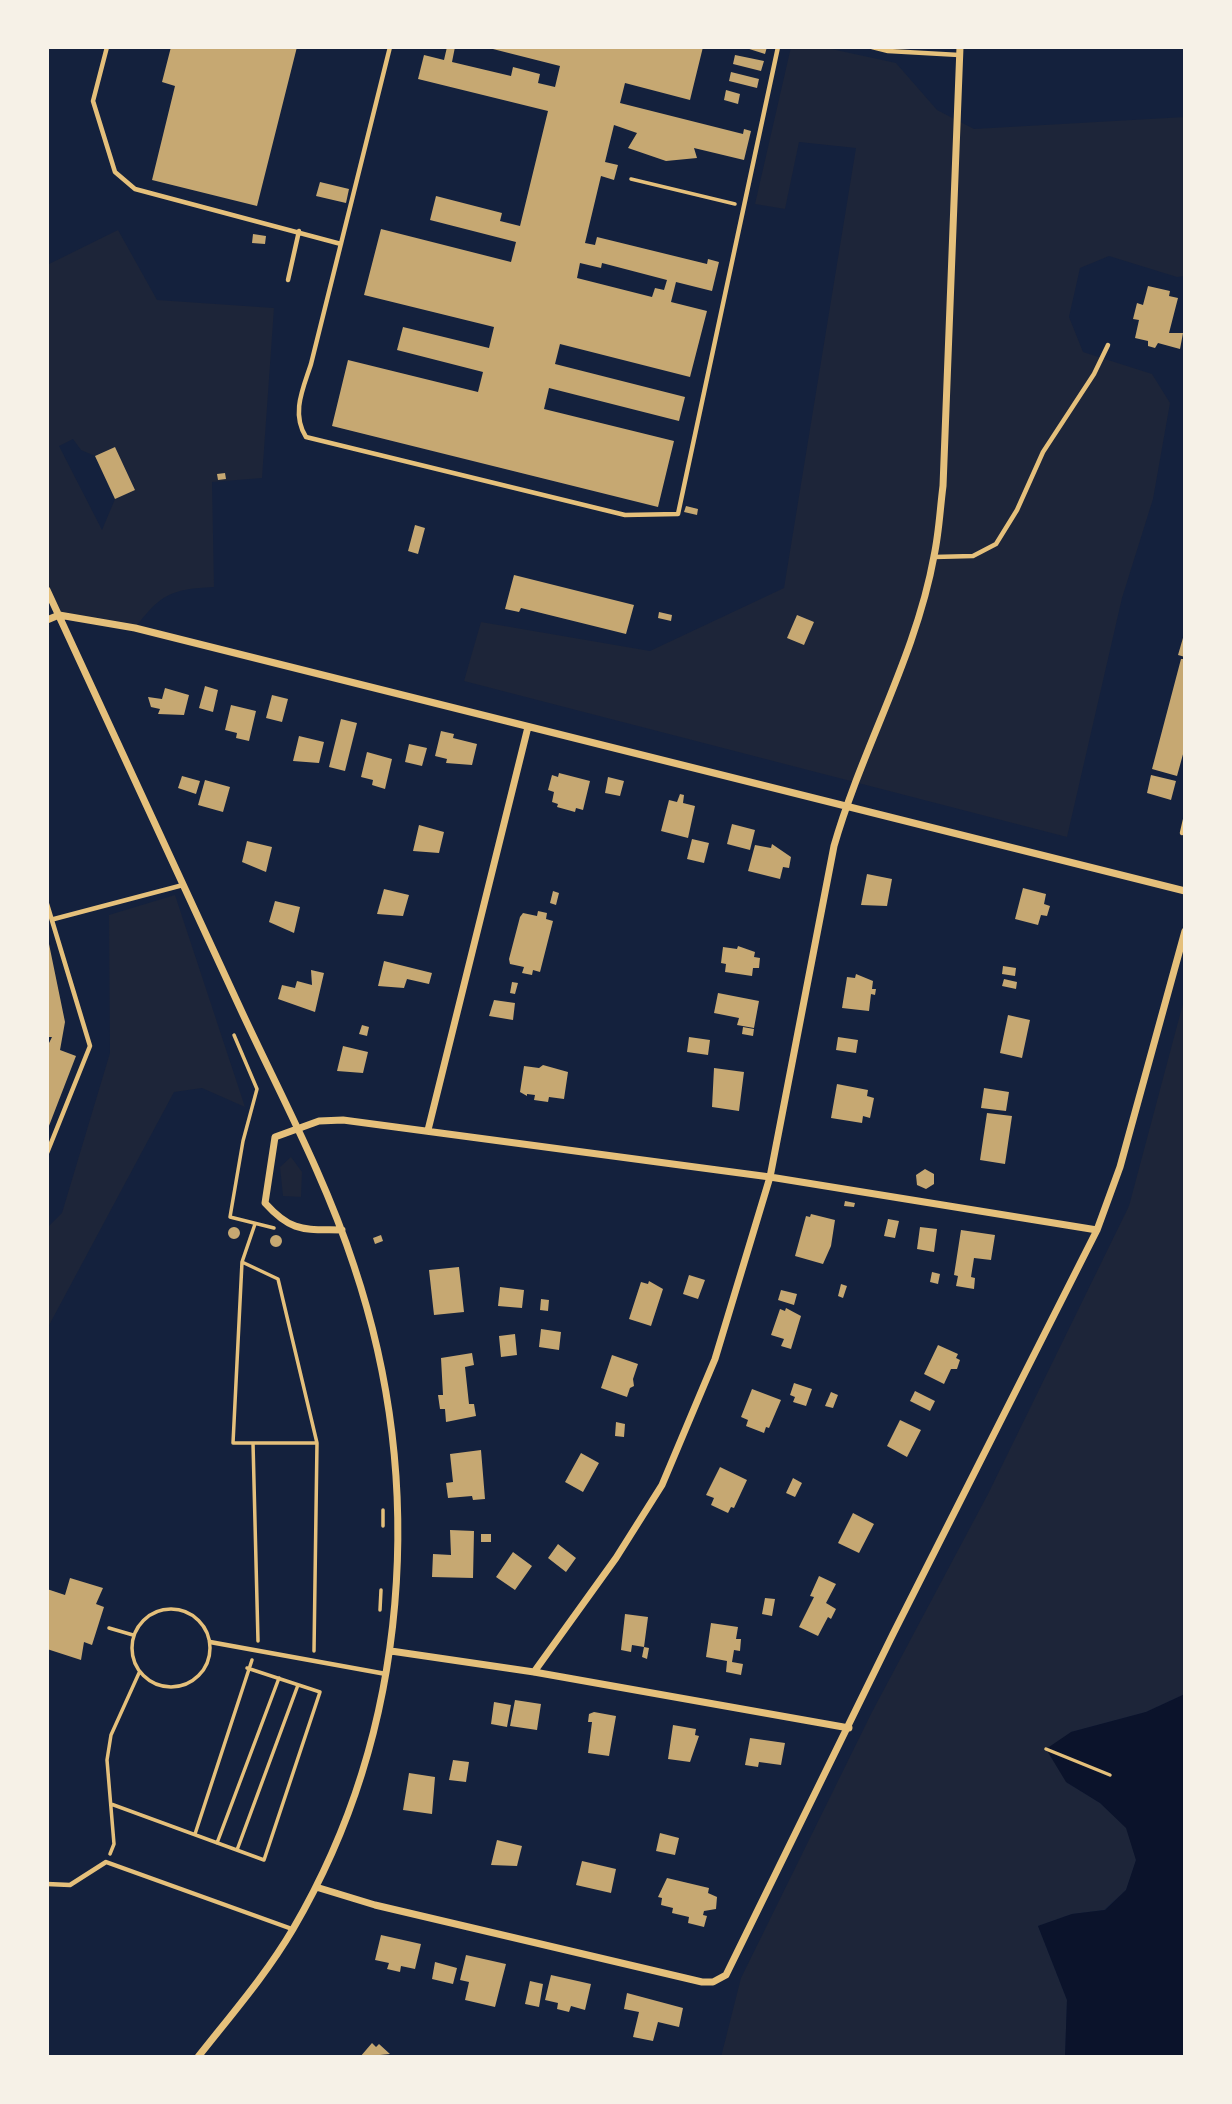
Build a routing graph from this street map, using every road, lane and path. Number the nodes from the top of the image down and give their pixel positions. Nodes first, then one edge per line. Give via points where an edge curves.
1 (107, 47) edge
2 (390, 47) edge
3 (778, 47) edge
4 (872, 47) edge
5 (960, 51) edge
6 (631, 179) dead end
7 (744, 206) junction
8 (299, 232) junction
9 (341, 244) junction
10 (288, 280) dead end
11 (1108, 345) dead end
12 (934, 557) junction
13 (47, 590) edge
14 (59, 615) junction
15 (47, 620) edge
16 (528, 727) junction
17 (845, 805) junction
18 (1185, 820) edge
19 (1182, 834) dead end
20 (183, 885) junction
21 (1185, 891) edge
22 (47, 904) edge
23 (54, 919) junction
24 (1185, 930) edge
25 (234, 1035) dead end
26 (297, 1128) junction
27 (428, 1130) junction
28 (47, 1153) edge
29 (770, 1177) junction
30 (255, 1224) junction
31 (276, 1228) dead end
32 (342, 1230) junction
33 (1097, 1230) junction
34 (242, 1262) junction
35 (253, 1443) junction
36 (317, 1443) junction
37 (383, 1507) dead end
38 (383, 1535) dead end
39 (382, 1576) dead end
40 (379, 1618) dead end
41 (109, 1628) dead end
42 (134, 1635) junction
43 (210, 1642) junction
44 (258, 1651) junction
45 (391, 1651) junction
46 (313, 1661) junction
47 (139, 1672) junction
48 (534, 1672) junction
49 (386, 1674) junction
50 (279, 1678) junction
51 (298, 1685) junction
52 (849, 1728) junction
53 (1046, 1749) dead end
54 (1110, 1775) dead end
55 (111, 1804) junction
56 (195, 1835) junction
57 (218, 1843) junction
58 (237, 1850) junction
59 (106, 1862) junction
60 (47, 1884) edge
61 (316, 1887) junction
62 (293, 1930) junction
63 (198, 2057) edge

1 - 8 lane via 93,101 115,172 135,189
2 - 9 lane
3 - 7 lane
4 - 5 lane
5 - 12 street via 943,486
6 - 7 path
7 - 9 lane via 678,514 625,515 306,437 298,425 298,405
8 - 9 lane
8 - 10 lane
11 - 12 lane via 1043,452 996,544 973,556
12 - 17 street via 900,664
13 - 14 street
14 - 15 street
14 - 16 street via 135,628
14 - 20 street
16 - 17 street
16 - 27 street
17 - 21 street
17 - 29 street
18 - 19 lane
20 - 23 lane
20 - 26 street
22 - 23 lane
23 - 28 lane via 90,1045
24 - 33 street via 1120,1167
25 - 30 path via 257,1089 230,1217
26 - 27 street via 344,1120
26 - 32 street
26 - 32 street via 275,1137 265,1203 283,1223
27 - 29 street
29 - 33 street
29 - 48 street via 715,1359 662,1485
30 - 31 path
30 - 34 path
32 - 45 street via 376,1339 391,1425 399,1549
33 - 52 street
34 - 35 path via 233,1443
34 - 36 path via 278,1279
35 - 36 path
35 - 44 path
36 - 46 path
37 - 38 path
39 - 40 path
41 - 42 path
42 - 43 path via 149,1615 174,1609 198,1619
42 - 47 path via 131,1648
43 - 44 lane
43 - 47 path via 206,1667 187,1685 161,1687
44 - 46 lane
45 - 48 street
45 - 49 street
46 - 49 lane
47 - 55 path via 111,1735 107,1760
48 - 52 street
49 - 61 street via 376,1725 352,1800
50 - 51 path
50 - 56 path via 247,1668
50 - 57 path
51 - 58 path
51 - 58 path via 320,1692 264,1860
52 - 61 street via 726,1975 713,1982 375,1905
53 - 54 path
55 - 56 path
55 - 59 path via 114,1844
56 - 57 path
57 - 58 path
59 - 60 lane via 70,1885
59 - 62 lane
61 - 62 street
62 - 63 street via 264,1975

